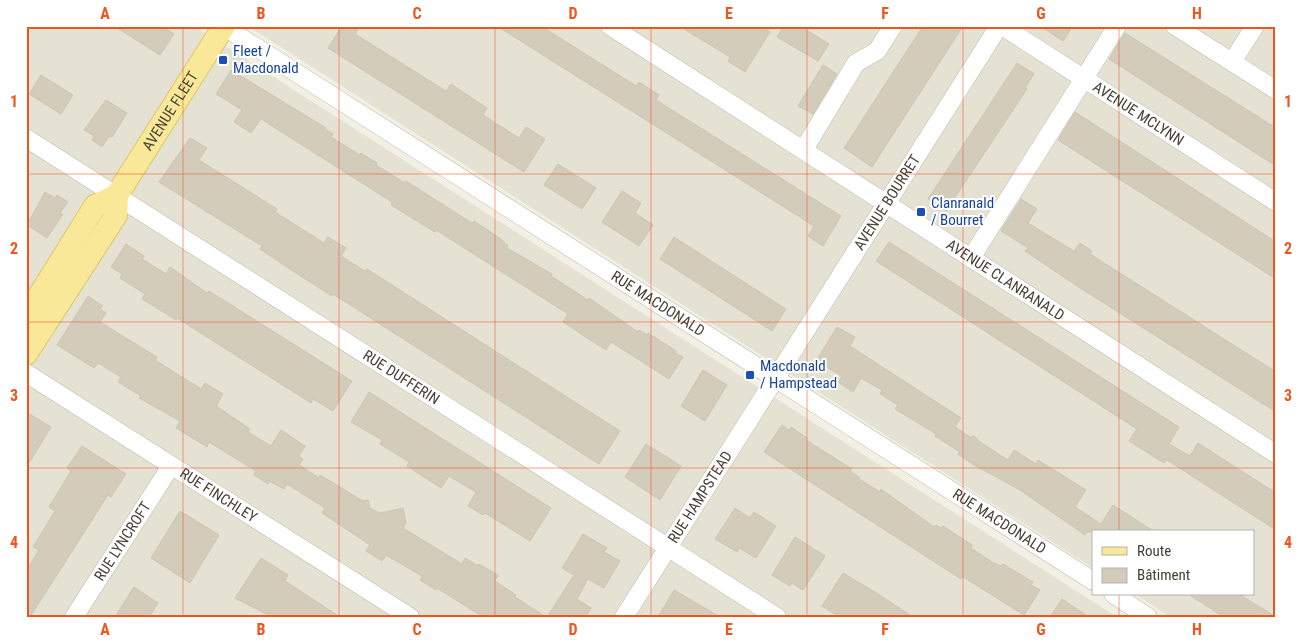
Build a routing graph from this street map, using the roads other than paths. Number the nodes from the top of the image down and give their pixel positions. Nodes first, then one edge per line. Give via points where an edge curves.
1 (224, 26) edge
2 (610, 26) edge
3 (893, 26) edge
4 (1000, 26) edge
5 (1117, 26) edge
6 (1175, 26) edge
7 (1255, 26) edge
8 (1232, 62) junction
9 (1083, 79) junction
10 (1276, 90) edge
11 (26, 138) edge
12 (804, 149) junction
13 (117, 195) junction
14 (1276, 202) edge
15 (887, 204) junction
16 (971, 258) junction
17 (26, 317) edge
18 (26, 354) edge
19 (26, 373) edge
20 (776, 377) junction
21 (1276, 454) edge
22 (171, 466) junction
23 (669, 548) junction
24 (1092, 580) edge
25 (1116, 596) edge
26 (74, 617) edge
27 (410, 617) edge
28 (624, 617) edge
29 (777, 617) edge
30 (1148, 617) edge

1 - 13 main road, AVENUE FLEET
1 - 20 street, RUE MACDONALD
2 - 12 street, AVENUE CLANRANALD
3 - 12 street via 877,51 856,64
4 - 9 street, AVENUE MCLYNN
4 - 15 street, AVENUE BOURRET
5 - 9 street
6 - 8 street
7 - 8 street
8 - 10 street
9 - 14 street, AVENUE MCLYNN
9 - 16 street
11 - 13 street, RUE DUFFERIN
12 - 15 street, AVENUE CLANRANALD
13 - 17 main road via 94,206
13 - 18 main road, AVENUE FLEET via 116,216
13 - 23 street, RUE DUFFERIN
15 - 16 street, AVENUE CLANRANALD
15 - 20 street, AVENUE BOURRET
16 - 21 street, AVENUE CLANRANALD
19 - 22 street, RUE FINCHLEY
20 - 23 street, RUE HAMPSTEAD
20 - 24 street, RUE MACDONALD
22 - 26 street, RUE LYNCROFT
22 - 27 street, RUE FINCHLEY
23 - 28 street, RUE HAMPSTEAD
23 - 29 street, RUE DUFFERIN
25 - 30 street

